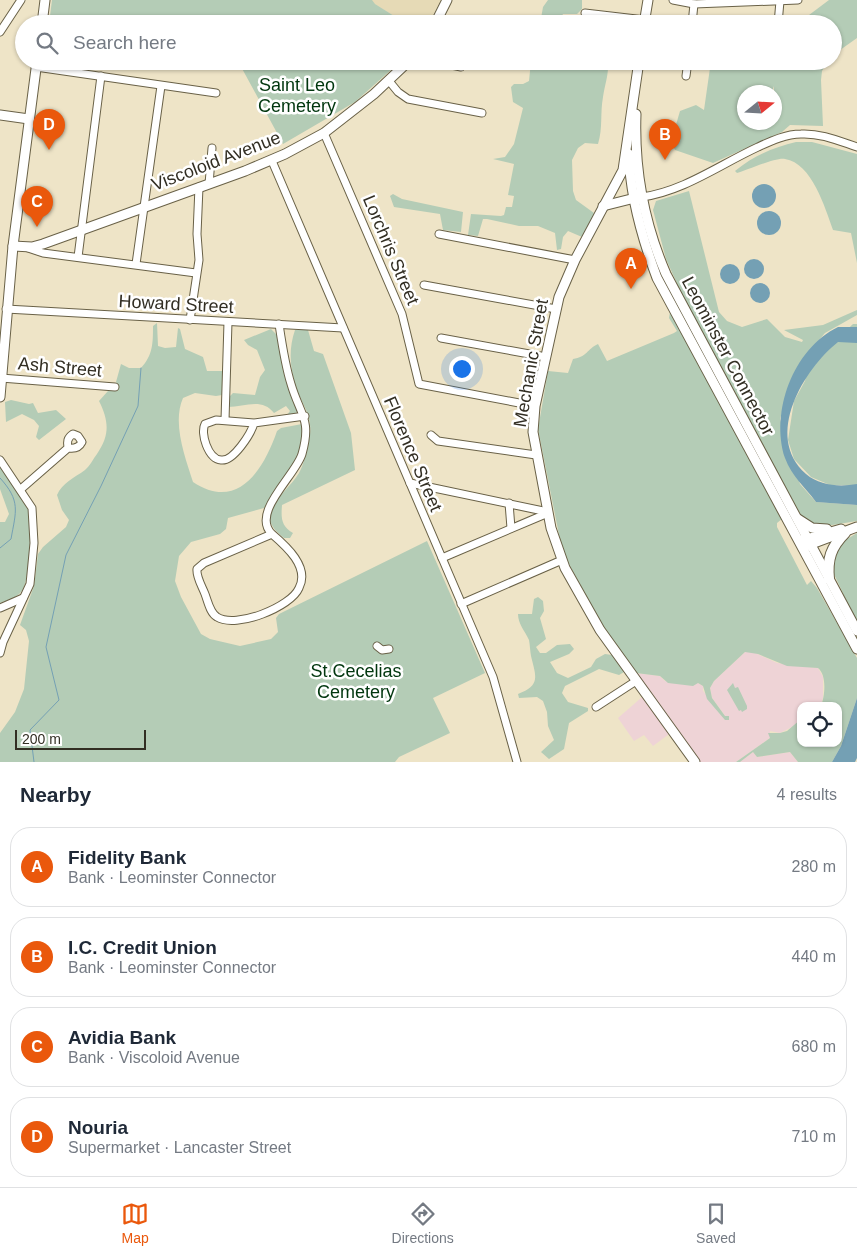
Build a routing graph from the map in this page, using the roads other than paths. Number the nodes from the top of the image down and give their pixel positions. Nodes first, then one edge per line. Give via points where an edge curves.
1 (21, 0) edge
2 (45, 0) edge
3 (447, 0) edge
4 (648, 0) edge
5 (673, 0) edge
6 (798, 0) edge
7 (780, 1) edge
8 (694, 4) junction
9 (585, 13) dead end
10 (43, 15) edge
11 (440, 15) edge
12 (598, 15) edge
13 (645, 15) edge
14 (693, 15) edge
15 (779, 15) edge
16 (0, 32) edge
17 (36, 70) edge
18 (69, 70) edge
19 (400, 70) edge
20 (638, 70) edge
21 (687, 70) edge
22 (101, 76) junction
23 (637, 76) junction
24 (686, 76) dead end
25 (389, 81) junction
26 (161, 86) junction
27 (216, 93) dead end
28 (482, 113) dead end
29 (0, 115) edge
30 (29, 120) junction
31 (324, 132) junction
32 (628, 144) junction
33 (857, 147) edge
34 (212, 148) dead end
35 (272, 161) junction
36 (209, 184) junction
37 (199, 187) junction
38 (638, 198) junction
39 (144, 206) junction
40 (603, 206) junction
41 (82, 229) junction
42 (439, 234) dead end
43 (13, 246) junction
44 (25, 247) junction
45 (78, 257) junction
46 (575, 260) junction
47 (136, 264) junction
48 (196, 273) junction
49 (424, 285) dead end
50 (6, 309) junction
51 (556, 309) junction
52 (190, 320) junction
53 (228, 322) junction
54 (279, 324) junction
55 (343, 328) junction
56 (441, 338) dead end
57 (546, 356) junction
58 (1, 378) junction
59 (115, 387) dead end
60 (0, 398) edge
61 (535, 406) junction
62 (305, 416) junction
63 (225, 420) junction
64 (254, 423) junction
65 (431, 435) dead end
66 (68, 448) dead end
67 (536, 455) junction
68 (0, 460) edge
69 (410, 483) junction
70 (21, 489) junction
71 (510, 504) junction
72 (548, 512) junction
73 (797, 519) junction
74 (511, 528) junction
75 (851, 528) edge
76 (272, 534) junction
77 (805, 543) junction
78 (442, 558) junction
79 (562, 560) junction
80 (829, 579) junction
81 (23, 598) junction
82 (461, 604) junction
83 (0, 608) edge
84 (857, 630) edge
85 (377, 646) dead end
86 (856, 648) edge
87 (389, 649) dead end
88 (0, 653) edge
89 (636, 681) junction
90 (596, 707) dead end
91 (517, 762) edge
92 (695, 762) edge

1 - 16 street
2 - 10 main road
3 - 11 main road
4 - 13 main road
5 - 8 street
6 - 7 street
7 - 8 street
7 - 15 street
8 - 14 street
9 - 12 street
17 - 30 main road
18 - 22 street
19 - 25 main road, Viscoloid Avenue
20 - 23 main road, Mechanic Street
21 - 24 street
22 - 26 street
22 - 41 street
23 - 32 main road, Mechanic Street
23 - 38 main road, Leominster Connector
25 - 28 street via 408,99
25 - 31 main road, Viscoloid Avenue
26 - 27 street
26 - 39 street
29 - 30 main road
30 - 43 main road
31 - 35 main road, Viscoloid Avenue
31 - 61 street, Lorchris Street via 399,305 410,338 419,384
32 - 38 main road, Leominster Connector
32 - 40 main road, Mechanic Street via 620,175
33 - 38 street via 820,135 793,134 738,156 680,187
34 - 36 street
35 - 36 main road, Viscoloid Avenue
35 - 55 street, Florence Street
36 - 37 main road, Viscoloid Avenue
37 - 39 main road, Viscoloid Avenue
37 - 48 street via 199,260
38 - 40 main road
38 - 73 main road, Leominster Connector via 671,284
38 - 77 main road, Leominster Connector via 646,249 665,294
39 - 41 main road, Viscoloid Avenue
39 - 47 street
40 - 46 main road, Mechanic Street
41 - 44 main road, Viscoloid Avenue via 38,246
41 - 45 street
42 - 46 street
43 - 44 main road, Viscoloid Avenue
43 - 50 main road
44 - 45 street via 43,253
45 - 47 street
46 - 51 main road, Mechanic Street
47 - 48 street
48 - 52 street
49 - 51 street
50 - 52 street, Howard Street
50 - 58 main road
51 - 57 main road, Mechanic Street
52 - 53 street, Howard Street
53 - 54 street, Howard Street
53 - 63 street
54 - 55 street, Howard Street
54 - 62 street via 289,379
55 - 69 street, Florence Street
56 - 57 street
57 - 61 main road, Mechanic Street
58 - 59 street, Ash Street
58 - 60 main road
61 - 67 main road, Mechanic Street via 532,432
62 - 64 street
62 - 76 street via 307,432 299,463 267,510 267,526
63 - 64 street
63 - 64 street via 209,422 203,428 210,452 220,460 227,459 239,448
65 - 67 street via 438,441
66 - 70 street
67 - 72 main road, Mechanic Street
68 - 70 street
69 - 71 street
69 - 78 street, Florence Street
70 - 81 street via 32,508 34,543 32,573
71 - 72 street
71 - 74 street
72 - 74 street
72 - 79 main road, Mechanic Street
73 - 75 main road via 816,529
73 - 77 main road, Leominster Connector
74 - 78 street
75 - 77 main road
75 - 80 highway via 834,546 828,558
76 - 76 street via 197,569 216,617 230,620 254,618 298,591 301,576 295,556
77 - 80 main road, Leominster Connector
77 - 86 main road, Leominster Connector
78 - 82 street, Florence Street
79 - 82 street
79 - 89 main road, Mechanic Street via 600,630
80 - 84 main road, Leominster Connector
81 - 83 street
81 - 88 street
82 - 91 street, Florence Street via 496,685
85 - 87 street via 382,650
89 - 90 street
89 - 92 main road, Mechanic Street

